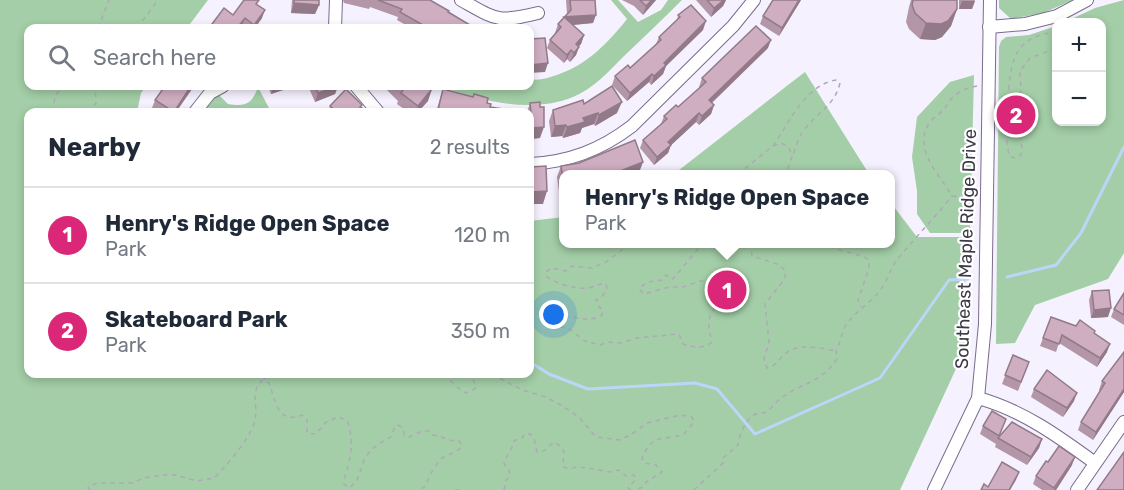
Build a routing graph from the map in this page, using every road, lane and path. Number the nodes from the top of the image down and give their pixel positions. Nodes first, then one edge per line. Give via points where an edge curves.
1 (109, 0) edge
2 (158, 0) edge
3 (336, 0) edge
4 (461, 0) edge
5 (754, 0) edge
6 (990, 0) edge
7 (1088, 0) edge
8 (538, 13) dead end
9 (100, 24) edge
10 (140, 24) edge
11 (335, 24) edge
12 (989, 27) junction
13 (1052, 33) edge
14 (1052, 49) edge
15 (988, 85) junction
16 (61, 90) edge
17 (95, 90) edge
18 (216, 90) edge
19 (359, 90) edge
20 (54, 108) edge
21 (92, 108) edge
22 (198, 108) edge
23 (375, 108) edge
24 (773, 146) junction
25 (792, 157) junction
26 (534, 163) edge
27 (743, 170) edge
28 (787, 170) edge
29 (952, 196) junction
30 (986, 199) junction
31 (624, 248) edge
32 (698, 248) edge
33 (752, 248) edge
34 (834, 248) edge
35 (862, 308) junction
36 (836, 351) junction
37 (266, 378) edge
38 (449, 378) edge
39 (471, 378) edge
40 (500, 378) edge
41 (263, 380) junction
42 (978, 398) junction
43 (1124, 423) edge
44 (1095, 463) junction
45 (90, 490) edge
46 (419, 490) edge
47 (455, 490) edge
48 (461, 490) edge
49 (504, 490) edge
50 (633, 490) edge
51 (694, 490) edge
52 (934, 490) edge
53 (1077, 490) edge

1 - 9 path
2 - 10 path
3 - 11 street
4 - 8 street via 503,20
5 - 26 street via 733,26 617,138 589,153
6 - 12 street, Southeast Maple Ridge Drive
7 - 12 street via 1057,16
12 - 15 street, Southeast Maple Ridge Drive
13 - 14 path via 1019,48 1010,69 1001,126 1010,156 1015,158 1022,149 1017,114 1022,89 1020,71 1029,58
15 - 29 path via 953,96 925,132 929,162
15 - 30 street, Southeast Maple Ridge Drive
16 - 20 path via 55,96
17 - 21 path via 96,104
18 - 22 street
19 - 23 street
24 - 25 path via 786,145
24 - 25 path via 801,103 820,85 836,80 840,83 838,91 829,106 804,130
24 - 27 path
25 - 28 path
29 - 30 path
29 - 35 path via 899,257 878,294
30 - 42 street, Southeast Maple Ridge Drive via 985,324
31 - 32 path via 591,268 572,266 566,271 547,271 546,276 552,281 576,288 606,284 608,288 597,300 603,315 594,320 568,316 558,321 561,327 592,344 679,334 683,344 691,347 711,343 710,315 720,300 730,295 734,288 729,283 700,281 644,294 639,289 647,282 663,280 666,275 673,279
33 - 36 path via 752,256 780,265 786,272 765,304 767,368 779,364 786,353 796,349 817,347
34 - 35 path via 869,260 858,300
35 - 36 path via 845,328
36 - 51 path via 837,359 826,373 778,400 767,412 751,417 738,446
37 - 41 path
38 - 39 path via 466,393 476,388
40 - 50 path via 561,405 579,417 596,438 620,440 647,423 680,415 692,417 694,422 684,434 648,445 642,458 644,463 656,465 662,472 644,487
41 - 45 path via 256,389 255,419 243,443 214,478 196,481 171,474 133,483 100,483 90,486
41 - 46 path via 269,383 284,416 307,418 307,433 316,434 337,417 347,420 351,447 343,481 349,488 361,475 366,456 392,436 398,425 409,437 430,431 446,441 459,441 459,450 441,460 426,486
42 - 44 street via 1026,417
42 - 52 street, Southeast Maple Ridge Drive
43 - 44 street
44 - 53 street
47 - 48 path
49 - 50 path via 510,476 504,464 506,457 514,441 524,434 534,438 537,453 554,442 561,446 563,467 618,470 626,476 634,475 636,478 628,488

